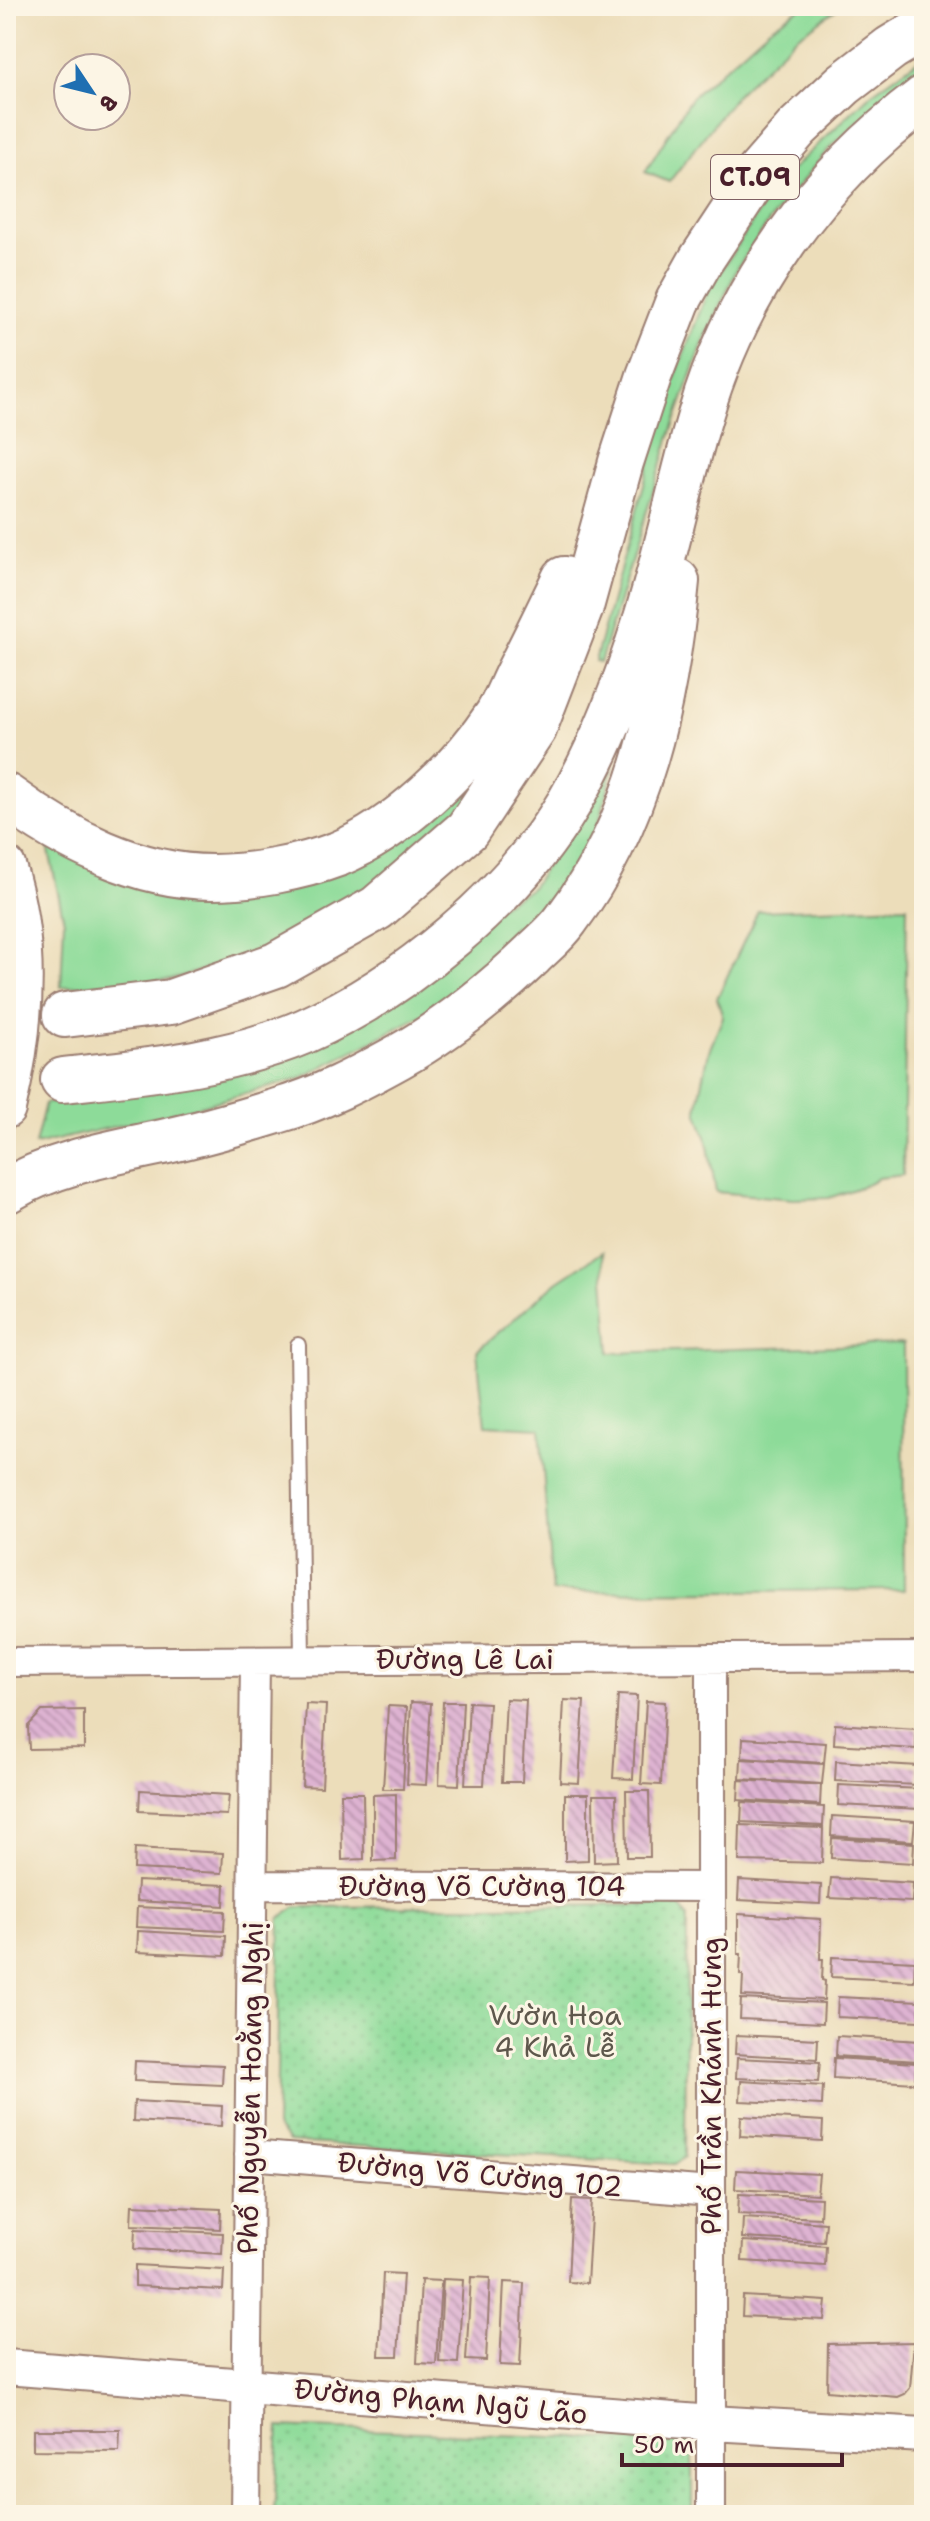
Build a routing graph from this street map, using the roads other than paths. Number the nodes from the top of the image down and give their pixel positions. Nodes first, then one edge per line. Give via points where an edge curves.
1 (924, 28) edge
2 (924, 98) edge
3 (621, 462) junction
4 (688, 463) junction
5 (6, 796) edge
6 (6, 866) edge
7 (65, 1015) dead end
8 (63, 1080) dead end
9 (6, 1109) edge
10 (6, 1191) edge
11 (298, 1345) dead end
12 (924, 1657) edge
13 (711, 1658) junction
14 (255, 1661) junction
15 (302, 1661) junction
16 (6, 1662) edge
17 (253, 1885) junction
18 (711, 1887) junction
19 (249, 2155) junction
20 (711, 2192) junction
21 (6, 2367) edge
22 (247, 2384) junction
23 (711, 2423) junction
24 (924, 2435) edge
25 (245, 2515) edge
26 (711, 2515) edge

1 - 3 highway, CT.09 via 834,92 759,172 678,301
2 - 4 highway, CT.09 via 882,129 843,170 799,219 764,271 734,323
3 - 5 highway via 497,714 470,750 408,811 339,853 265,871 186,875 85,845
3 - 7 highway via 581,607 534,729 467,830 377,908 276,965 171,1002
4 - 8 highway via 643,628 596,754 567,806 496,895 415,967 303,1032 182,1066
4 - 10 highway via 672,641 653,735 619,829 565,922 502,984 441,1032 367,1074 305,1103 70,1163
6 - 9 main road via 22,944 22,986 17,1061
11 - 15 lane
12 - 13 street, Đường Lê Lai
13 - 15 street, Đường Lê Lai
13 - 18 street, Phố Trần Khánh Hưng
14 - 15 street, Đường Lê Lai
14 - 16 street, Đường Lê Lai
14 - 17 street, Phố Nguyễn Hoằng Nghị
17 - 18 street, Đường Võ Cường 104
17 - 19 street, Phố Nguyễn Hoằng Nghị
18 - 20 street, Phố Trần Khánh Hưng
19 - 20 street, Đường Võ Cường 102
19 - 22 street, Phố Nguyễn Hoằng Nghị
20 - 23 street, Phố Trần Khánh Hưng
21 - 22 street, Đường Phạm Ngũ Lão
22 - 23 street, Đường Phạm Ngũ Lão
22 - 25 street, Phố Nguyễn Hoằng Nghị
23 - 24 street, Đường Phạm Ngũ Lão
23 - 26 street, Phố Trần Khánh Hưng

